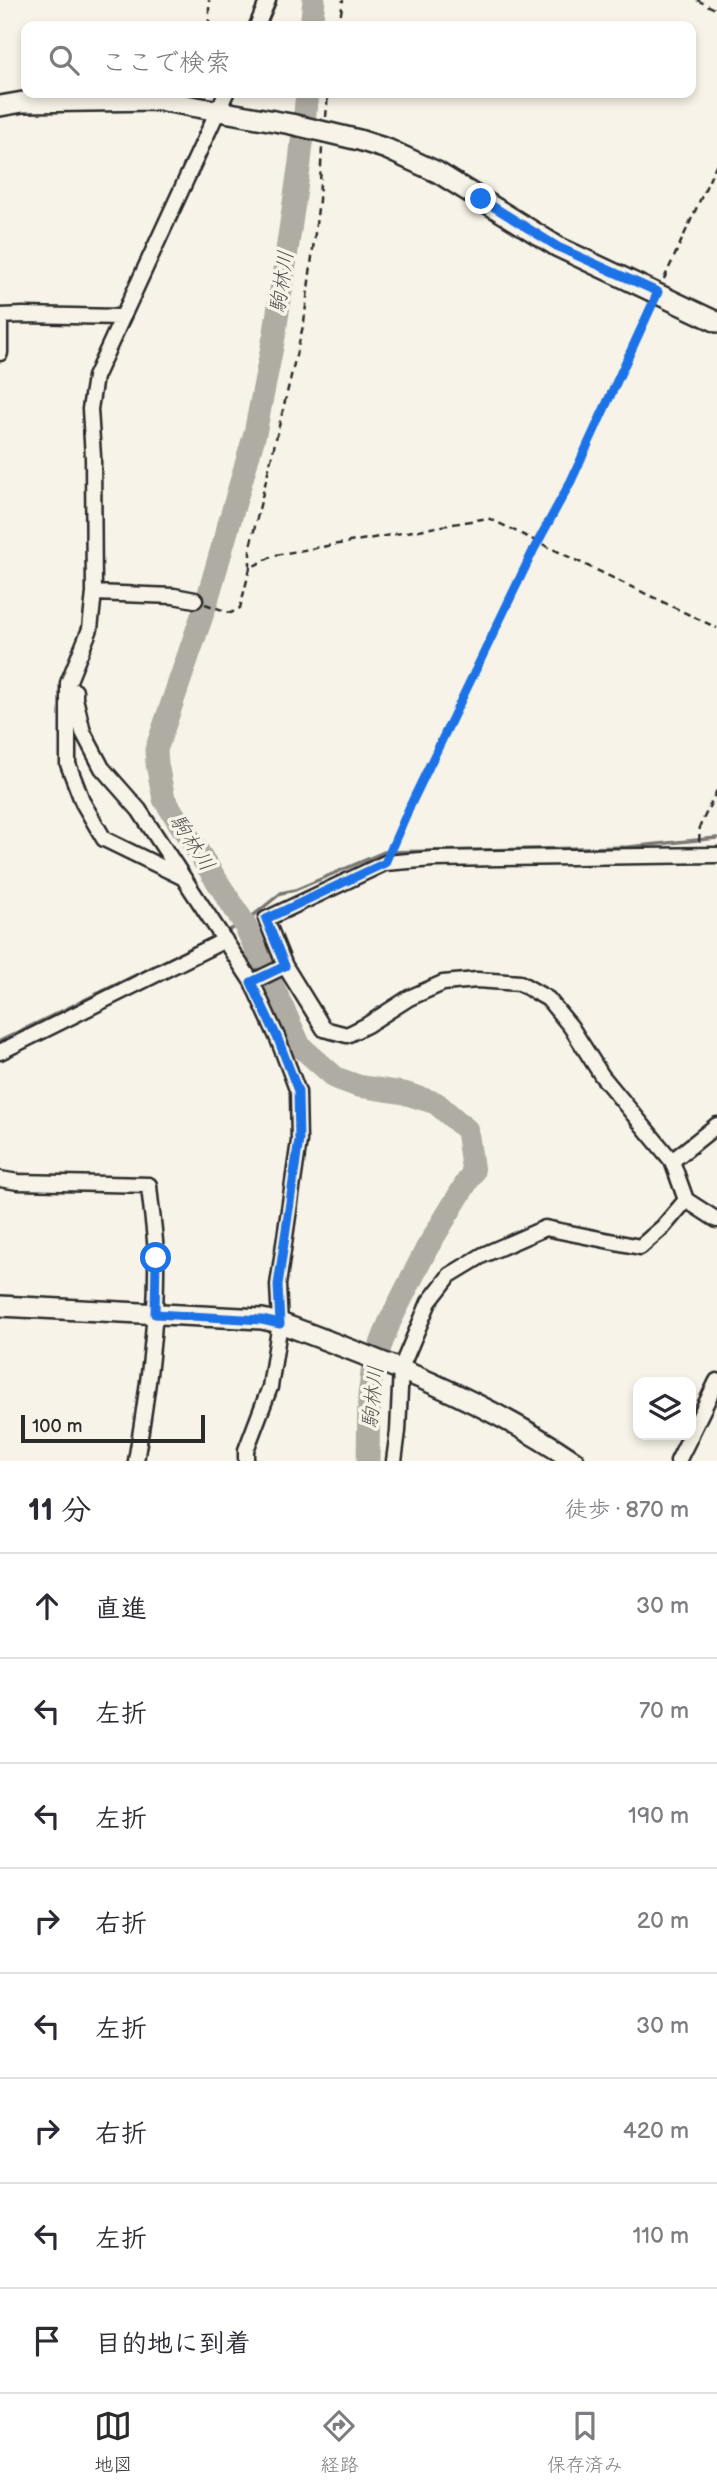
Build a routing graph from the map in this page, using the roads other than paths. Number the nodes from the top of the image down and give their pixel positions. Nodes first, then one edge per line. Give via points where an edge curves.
1 (268, 0) edge
2 (259, 21) edge
3 (223, 101) edge
4 (0, 106) edge
5 (0, 317) edge
6 (120, 317) junction
7 (717, 322) edge
8 (0, 353) edge
9 (94, 593) junction
10 (195, 600) road end
11 (78, 658) junction
12 (717, 855) edge
13 (182, 877) junction
14 (225, 940) junction
15 (285, 966) junction
16 (251, 982) junction
17 (0, 1052) edge
18 (717, 1125) edge
19 (671, 1161) junction
20 (0, 1179) edge
21 (686, 1200) junction
22 (717, 1220) edge
23 (0, 1306) edge
24 (155, 1314) junction
25 (280, 1324) junction
26 (397, 1367) junction
27 (717, 1381) edge
28 (696, 1425) edge
29 (688, 1440) edge
30 (136, 1461) edge
31 (246, 1461) edge
32 (394, 1461) edge
33 (574, 1461) edge
34 (678, 1461) edge

1 - 2 street
3 - 4 street
3 - 6 street
3 - 7 street via 414,160 558,247
5 - 6 street
5 - 8 street
6 - 9 street via 95,377 90,409
9 - 10 street
9 - 11 street via 90,629
11 - 13 street via 75,698 83,732 102,768 139,810
11 - 13 street via 68,683 68,764 83,803 104,839
12 - 15 street via 385,863 266,919
13 - 14 street
14 - 16 street
14 - 17 street
15 - 16 street
15 - 19 street via 324,1029 346,1035 443,983 520,983 556,1008 601,1076
16 - 25 street via 298,1091 299,1140 278,1285
18 - 19 street
19 - 21 street
20 - 24 street via 149,1185 156,1258
21 - 22 street
21 - 26 street via 640,1247 545,1228 483,1255 450,1275 429,1302
23 - 24 street
24 - 25 street
24 - 30 street
25 - 26 street
25 - 31 street via 270,1387
26 - 32 street
26 - 33 street via 539,1437
27 - 28 street
29 - 34 street

